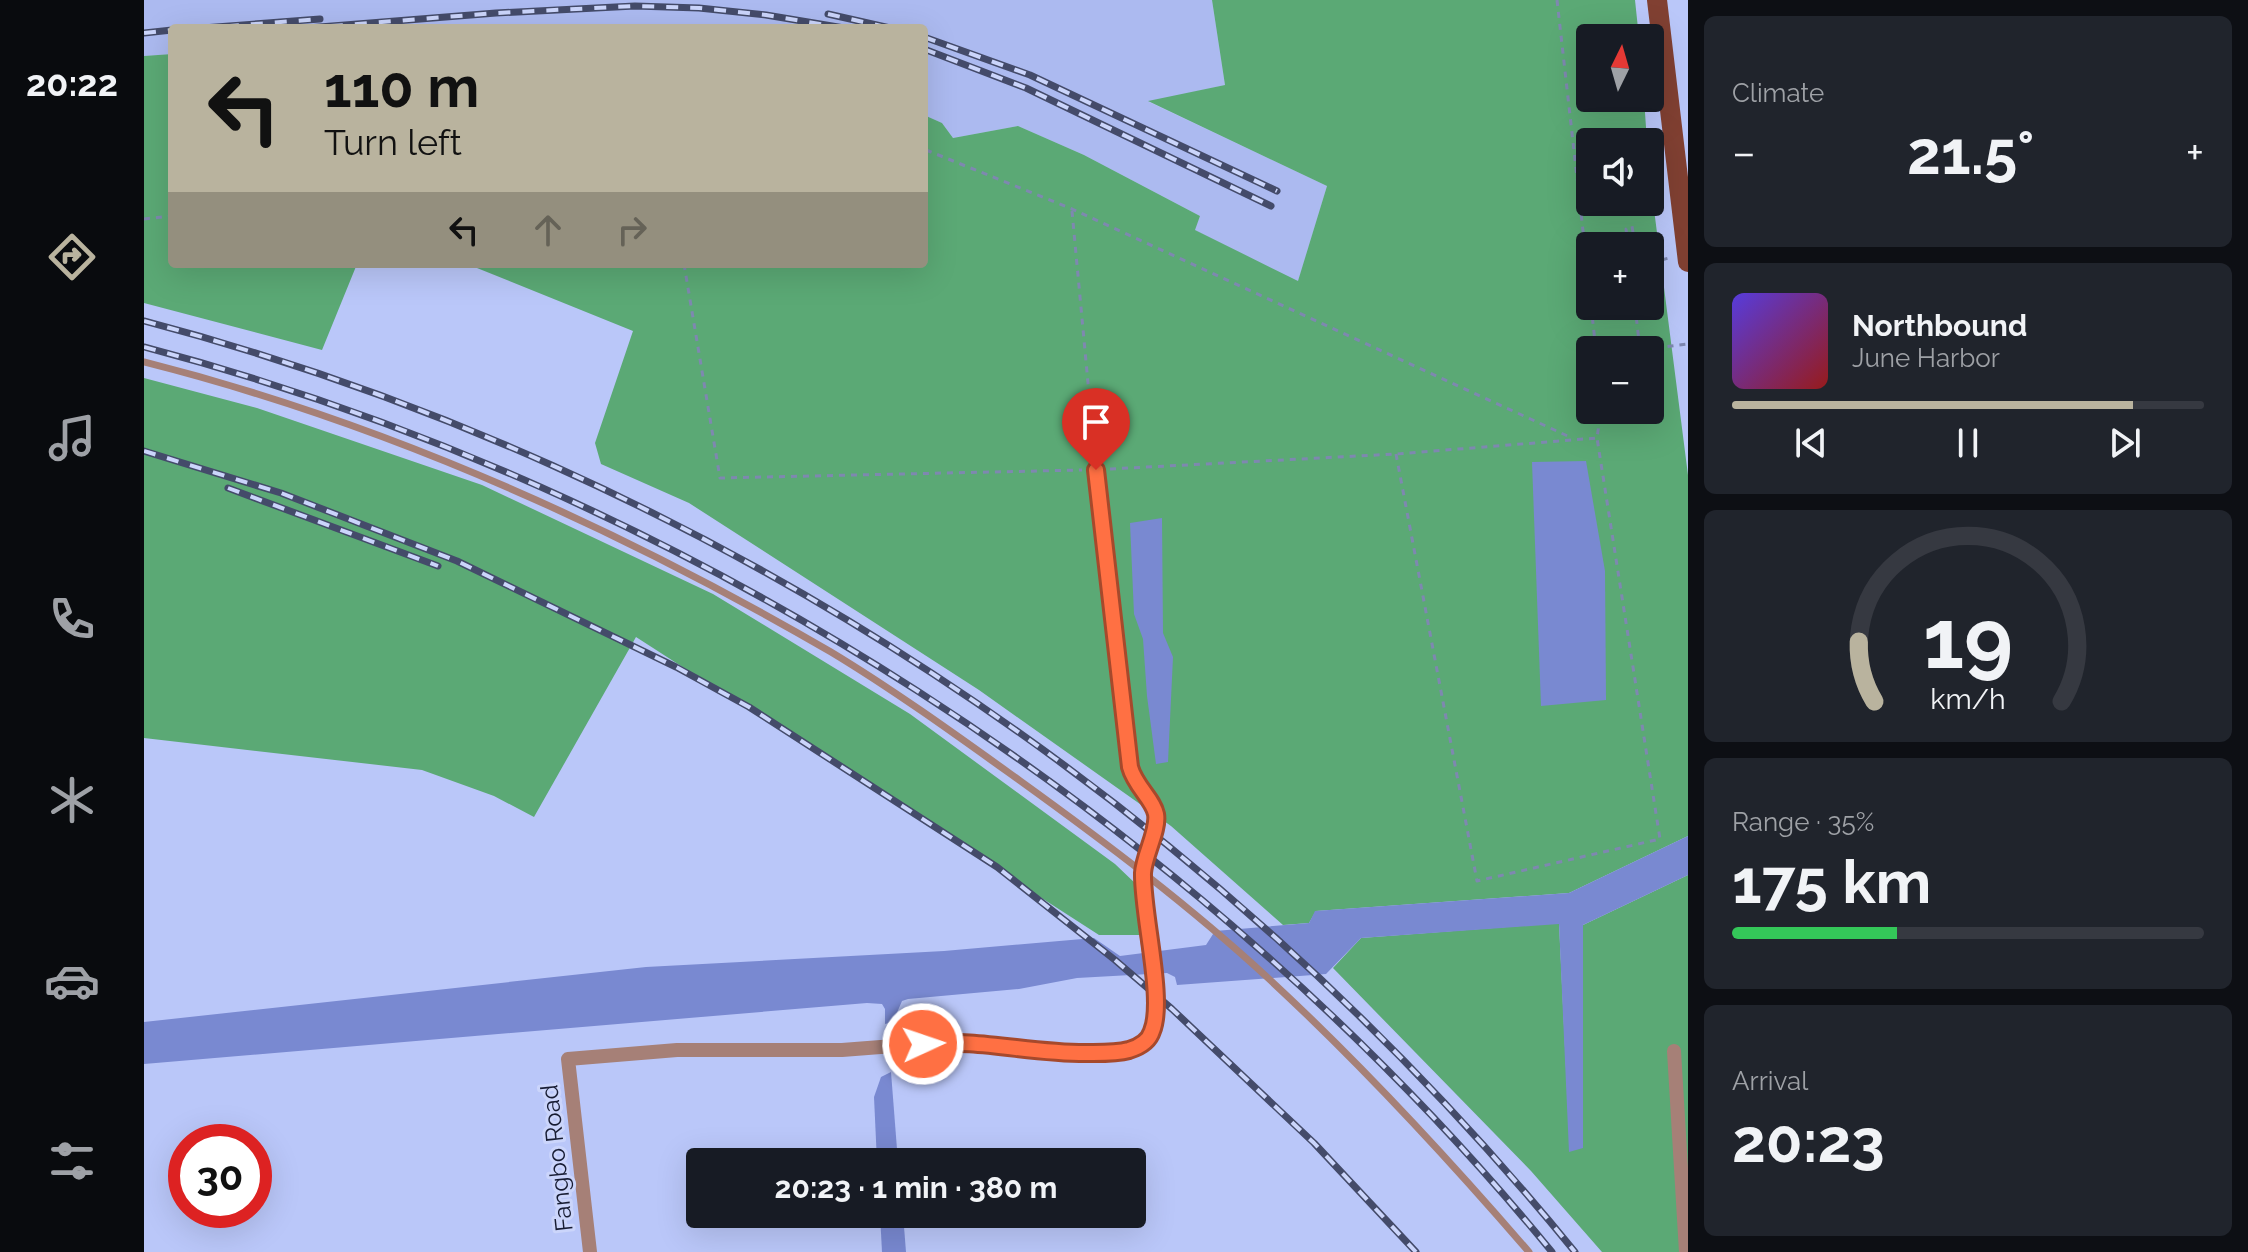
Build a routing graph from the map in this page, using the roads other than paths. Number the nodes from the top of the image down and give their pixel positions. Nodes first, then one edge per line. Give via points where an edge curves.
1 (1657, 0) edge
2 (1687, 258) edge
3 (144, 362) edge
4 (1096, 470) road end
5 (1143, 871) junction
6 (1674, 1051) dead end
7 (1686, 1228) edge
8 (590, 1252) edge
9 (1529, 1252) edge
10 (1686, 1252) edge

1 - 2 main road
3 - 5 lane via 336,420 489,478 668,563 834,654
4 - 5 street via 1130,767 1156,813
5 - 8 street, Fangbo Road via 1153,1031 1142,1044 1124,1051 1052,1053 945,1042 842,1050 677,1050 568,1059
5 - 9 lane via 1269,979 1384,1091
6 - 7 street
7 - 10 street

